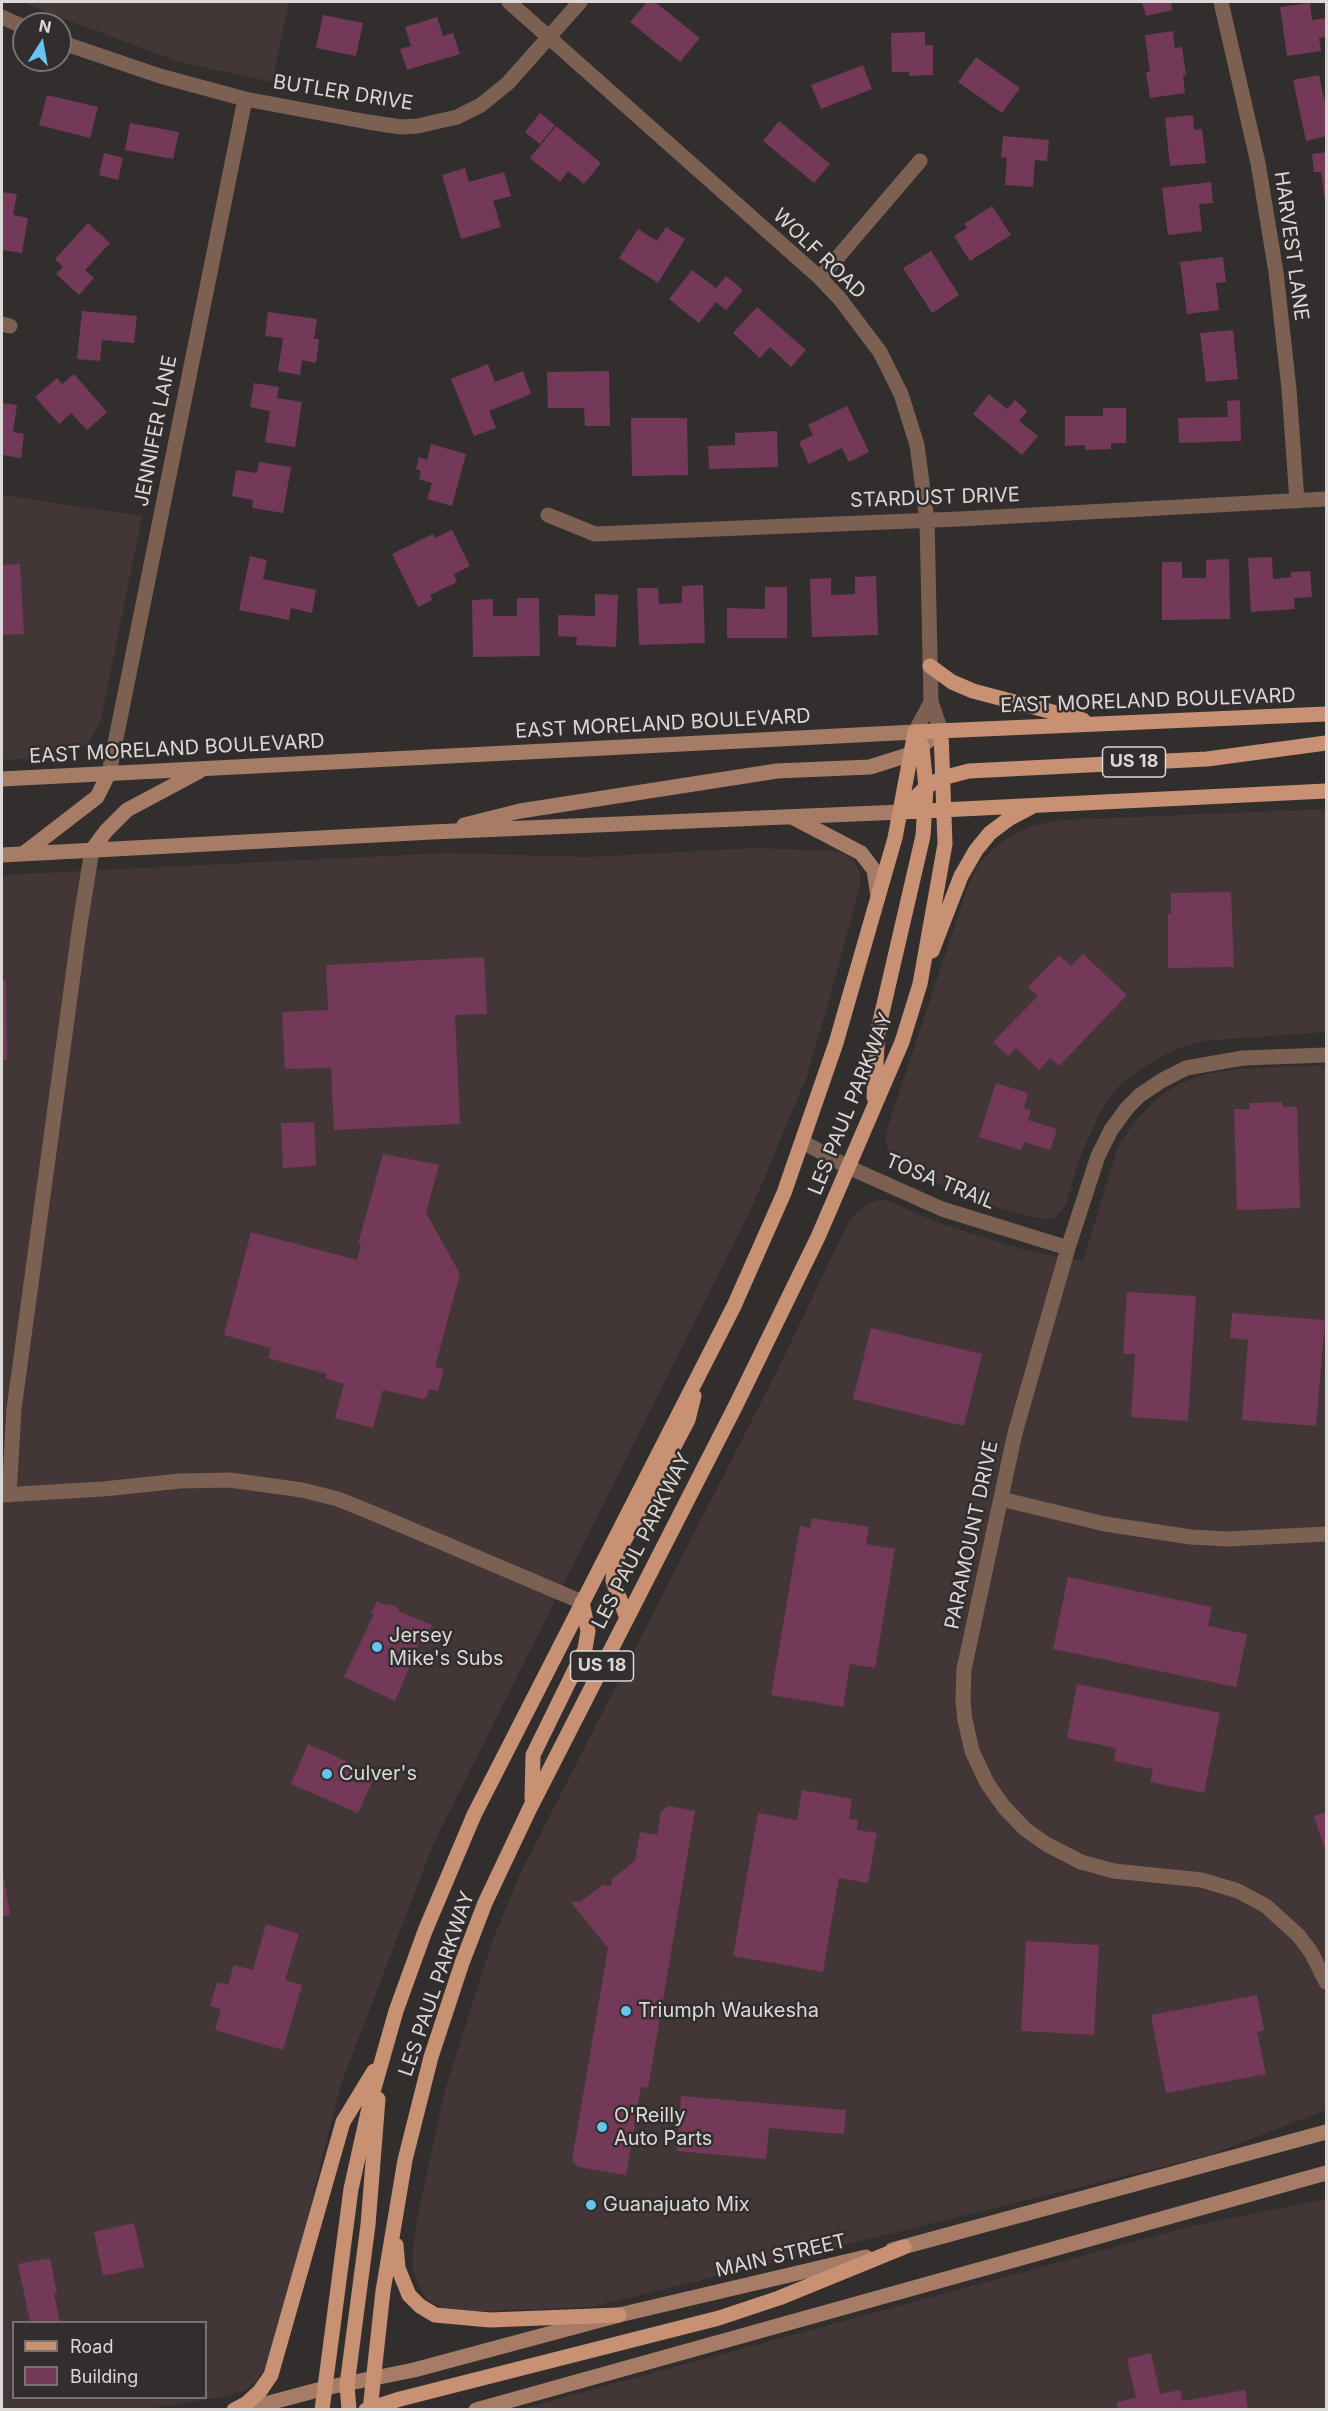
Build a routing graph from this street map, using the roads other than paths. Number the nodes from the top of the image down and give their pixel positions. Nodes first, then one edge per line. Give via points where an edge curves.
1 (509, 2) edge
2 (580, 2) edge
3 (1221, 2) edge
4 (548, 37) junction
5 (72, 46) edge
6 (245, 99) junction
7 (920, 160) dead end
8 (820, 278) junction
9 (1326, 500) edge
10 (1297, 501) junction
11 (548, 515) dead end
12 (927, 520) junction
13 (930, 666) junction
14 (930, 702) junction
15 (1326, 714) edge
16 (1098, 724) junction
17 (941, 731) junction
18 (915, 732) junction
19 (1326, 743) edge
20 (917, 750) junction
21 (206, 768) junction
22 (109, 773) junction
23 (942, 778) junction
24 (2, 779) edge
25 (926, 787) junction
26 (1326, 791) edge
27 (1038, 803) junction
28 (944, 809) junction
29 (926, 810) junction
30 (901, 812) junction
31 (791, 817) junction
32 (432, 832) junction
33 (93, 850) junction
34 (22, 854) junction
35 (2, 855) edge
36 (878, 896) junction
37 (920, 984) junction
38 (1326, 1055) edge
39 (873, 1109) junction
40 (803, 1142) junction
41 (849, 1167) junction
42 (1068, 1248) junction
43 (698, 1375) junction
44 (5, 1495) edge
45 (1001, 1499) junction
46 (1326, 1534) edge
47 (582, 1602) junction
48 (627, 1618) junction
49 (532, 1803) junction
50 (1326, 1982) edge
51 (383, 2059) junction
52 (378, 2075) junction
53 (1326, 2132) edge
54 (1326, 2173) edge
55 (393, 2224) junction
56 (904, 2247) junction
57 (619, 2315) junction
58 (373, 2378) junction
59 (347, 2385) junction
60 (325, 2388) junction
61 (344, 2408) edge
62 (234, 2409) edge
63 (243, 2409) edge
64 (322, 2409) edge
65 (368, 2409) edge
66 (476, 2409) edge

1 - 4 street, WOLF ROAD
2 - 4 street, BUTLER DRIVE
3 - 10 street, HARVEST LANE via 1258,163 1276,272
4 - 6 street, BUTLER DRIVE via 508,83 481,105 440,122 402,127
4 - 8 street, WOLF ROAD
5 - 6 street, BUTLER DRIVE
6 - 22 street, JENNIFER LANE
7 - 8 street
8 - 12 street, WOLF ROAD via 865,330 901,394 917,445
9 - 10 street, STARDUST DRIVE
10 - 12 street, STARDUST DRIVE
11 - 12 street, STARDUST DRIVE via 595,534
12 - 13 street, WOLF ROAD
13 - 14 street, WOLF ROAD
13 - 16 main road via 973,691
14 - 17 street, WOLF ROAD
14 - 18 street, WOLF ROAD
15 - 16 main road, EAST MORELAND BOULEVARD
16 - 17 main road, EAST MORELAND BOULEVARD
17 - 18 main road, EAST MORELAND BOULEVARD
17 - 20 main road
17 - 23 main road, LES PAUL PARKWAY
18 - 20 main road, LES PAUL PARKWAY / US 18
18 - 21 main road, EAST MORELAND BOULEVARD
19 - 23 main road, US 18 via 1207,759 984,769
20 - 25 main road
20 - 30 main road, LES PAUL PARKWAY / US 18
20 - 32 main road via 870,767 777,771 520,811
21 - 22 main road, EAST MORELAND BOULEVARD
21 - 33 main road via 128,810
22 - 24 main road, EAST MORELAND BOULEVARD
22 - 34 main road via 97,797
23 - 25 main road, US 18
23 - 28 main road, LES PAUL PARKWAY
25 - 29 main road
25 - 30 main road, US 18
26 - 27 main road, US 18
27 - 28 main road, US 18
27 - 37 main road, US 18 via 990,833 976,850 961,876
28 - 29 main road, US 18
28 - 37 main road, LES PAUL PARKWAY via 945,844
29 - 30 main road, US 18
29 - 39 main road via 916,873 878,1030
30 - 31 main road
30 - 36 main road, LES PAUL PARKWAY / US 18
31 - 32 main road
31 - 36 main road via 861,853 874,870
32 - 33 main road
33 - 34 main road
33 - 44 street
34 - 35 main road
36 - 40 main road, LES PAUL PARKWAY / US 18
37 - 39 main road, LES PAUL PARKWAY / US 18 via 902,1042
38 - 42 street, PARAMOUNT DRIVE via 1216,1061 1186,1068 1140,1095 1118,1119 1098,1156
39 - 41 main road, LES PAUL PARKWAY / US 18
40 - 41 street, TOSA TRAIL
40 - 43 main road, LES PAUL PARKWAY / US 18 via 734,1306
41 - 42 street, TOSA TRAIL via 942,1209
41 - 48 main road, LES PAUL PARKWAY / US 18 via 741,1395
42 - 45 street, PARAMOUNT DRIVE via 1015,1433
43 - 47 main road, LES PAUL PARKWAY / US 18
43 - 48 main road via 688,1420 614,1566 613,1581
44 - 47 street via 180,1481 259,1482 338,1499
45 - 46 street via 1105,1524 1191,1537
45 - 50 street, PARAMOUNT DRIVE via 964,1679 965,1720 972,1751 987,1783 1025,1828 1072,1858 1114,1871 1209,1882 1266,1906 1298,1935
47 - 49 main road via 588,1631 585,1649 533,1755
47 - 51 main road, LES PAUL PARKWAY / US 18 via 453,1860 396,2011
48 - 49 main road, LES PAUL PARKWAY / US 18
49 - 55 main road, LES PAUL PARKWAY / US 18 via 462,1963 431,2057
51 - 52 main road, LES PAUL PARKWAY / US 18
51 - 62 main road via 343,2122 271,2376 247,2403
52 - 59 main road via 368,2226
52 - 60 main road, LES PAUL PARKWAY / US 18 via 351,2189
53 - 56 main road, MAIN STREET
54 - 66 main road
55 - 57 main road via 402,2283 420,2306 435,2316 490,2320
55 - 58 main road, LES PAUL PARKWAY / US 18
56 - 57 main road, MAIN STREET
56 - 65 main road via 719,2318
57 - 58 main road, MAIN STREET
58 - 59 main road, MAIN STREET
58 - 61 main road via 363,2396
58 - 65 main road, LES PAUL PARKWAY / US 18
59 - 60 main road, MAIN STREET
59 - 61 main road
60 - 63 main road, MAIN STREET
60 - 64 main road, LES PAUL PARKWAY / US 18

